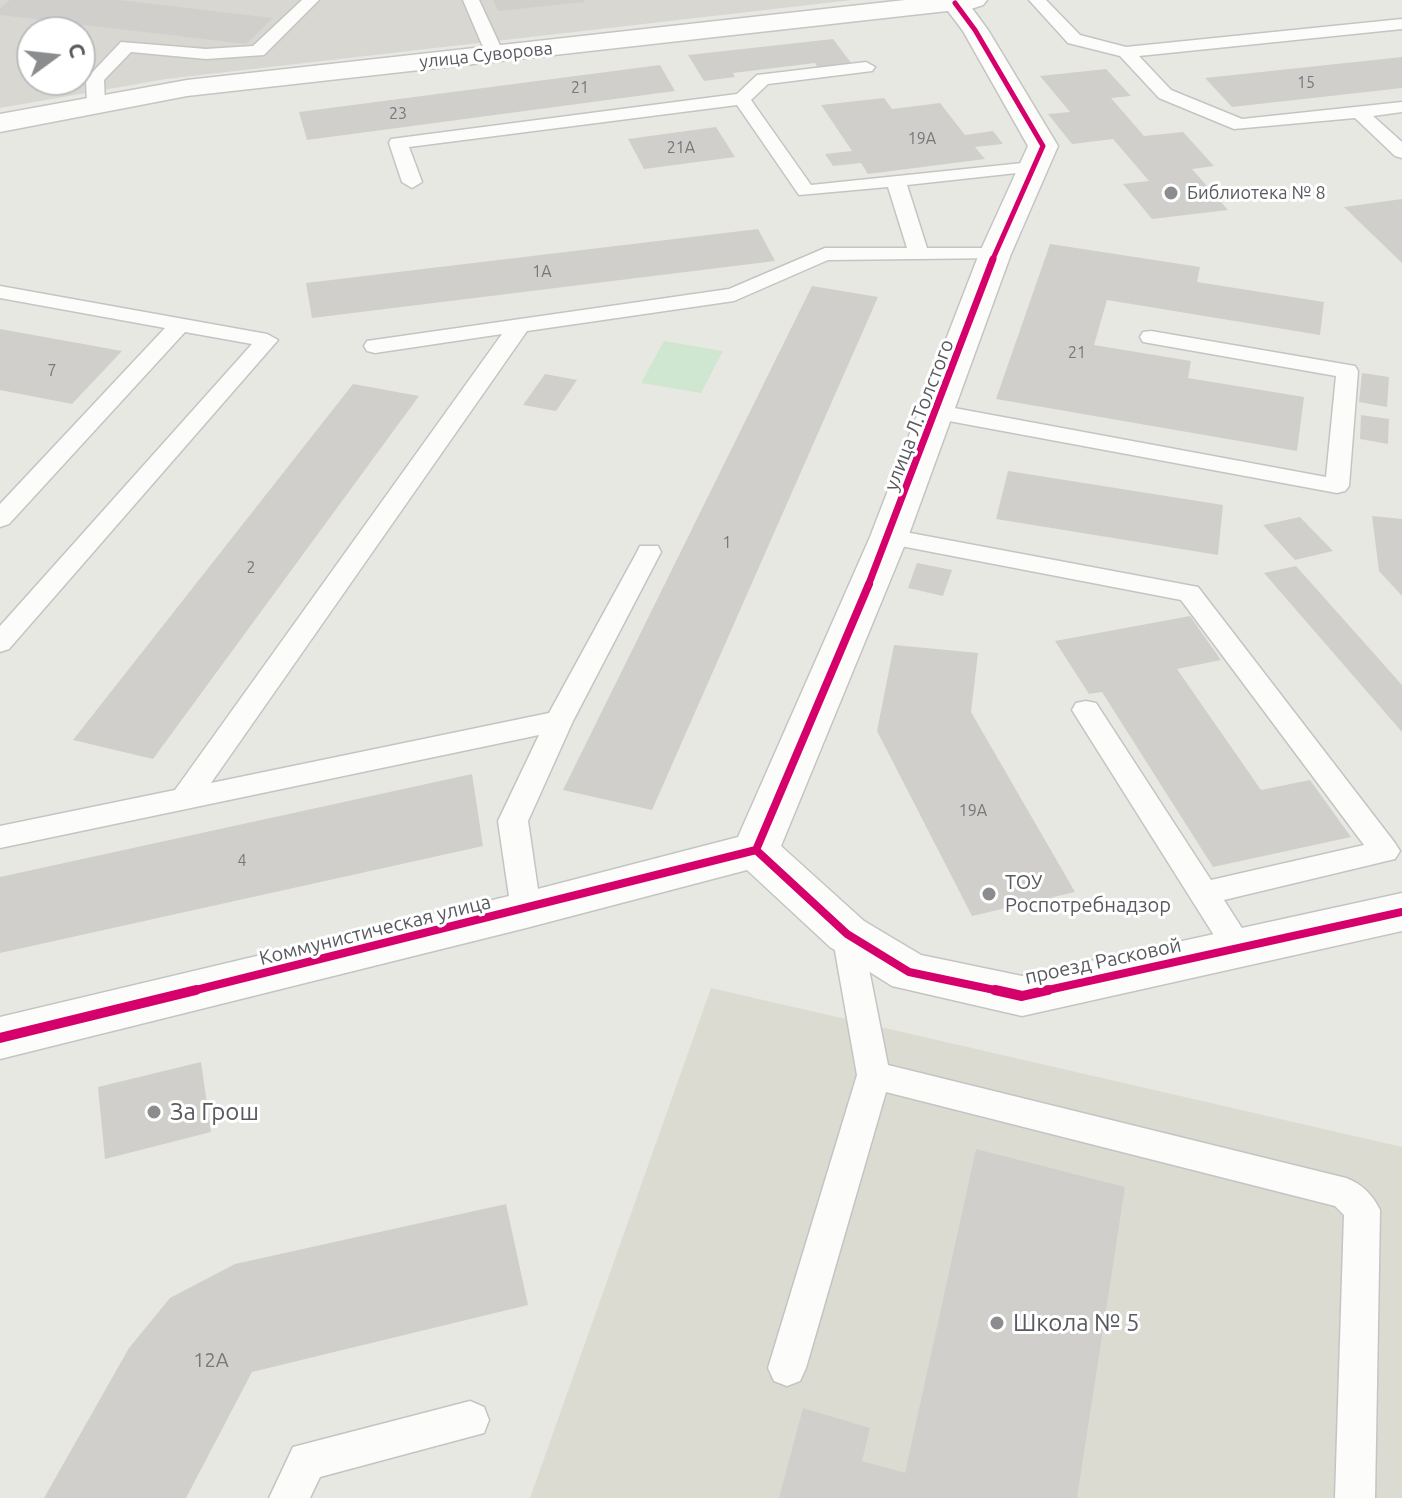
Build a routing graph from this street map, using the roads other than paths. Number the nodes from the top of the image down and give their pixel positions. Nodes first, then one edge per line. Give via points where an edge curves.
1 (311, 0) edge
2 (471, 0) edge
3 (1037, 0) edge
4 (964, 2) edge
5 (1402, 24) edge
6 (1126, 52) junction
7 (495, 54) junction
8 (866, 67) dead end
9 (742, 99) junction
10 (96, 104) junction
11 (1402, 107) edge
12 (1359, 112) junction
13 (8, 122) edge
14 (0, 151) edge
15 (1402, 152) edge
16 (1035, 165) junction
17 (896, 181) junction
18 (412, 182) dead end
19 (919, 254) junction
20 (995, 254) junction
21 (0, 292) edge
22 (180, 324) junction
23 (520, 325) junction
24 (1151, 337) dead end
25 (375, 346) dead end
26 (938, 412) junction
27 (0, 519) edge
28 (889, 537) junction
29 (649, 552) dead end
30 (0, 643) edge
31 (1086, 710) dead end
32 (559, 721) junction
33 (185, 798) junction
34 (0, 837) edge
35 (756, 850) junction
36 (1203, 893) junction
37 (526, 910) junction
38 (1402, 912) edge
39 (847, 934) junction
40 (1238, 947) junction
41 (0, 1038) edge
42 (874, 1075) junction
43 (787, 1368) dead end
44 (470, 1420) dead end
45 (289, 1498) edge
46 (1355, 1498) edge

1 - 10 lane via 258,51 206,54 127,46 95,79
2 - 7 lane
3 - 6 lane via 1074,39
4 - 7 street, улица Суворова
4 - 16 street, улица Л.Толстого via 1043,146
5 - 6 lane
6 - 12 lane via 1165,94 1240,125
7 - 10 street, улица Суворова via 187,88
8 - 9 lane via 763,79
9 - 17 lane via 806,191
9 - 18 lane via 398,143
10 - 13 street, улица Суворова
11 - 12 lane
12 - 15 lane
13 - 14 street via 12,134
16 - 17 lane
16 - 20 street, улица Л.Толстого
17 - 19 lane
19 - 20 lane
19 - 23 lane via 825,254 734,295
20 - 26 street, улица Л.Толстого
21 - 22 lane
22 - 27 lane
22 - 30 lane via 267,340
23 - 25 lane
23 - 33 lane
24 - 26 lane via 1347,371 1337,486
26 - 28 street, улица Л.Толстого
28 - 35 street, улица Л.Толстого
28 - 36 lane via 1189,593 1385,851
29 - 32 lane
31 - 36 lane
32 - 33 lane
32 - 37 lane via 513,821
33 - 34 lane
35 - 37 street, Коммунистическая улица
35 - 39 street, проезд Расковой
36 - 40 lane
37 - 41 street, Коммунистическая улица
38 - 40 street, проезд Расковой
39 - 40 street, проезд Расковой via 909,972 1022,996
39 - 42 lane
42 - 43 lane
42 - 46 lane via 1346,1193 1362,1210
44 - 45 lane via 307,1461

